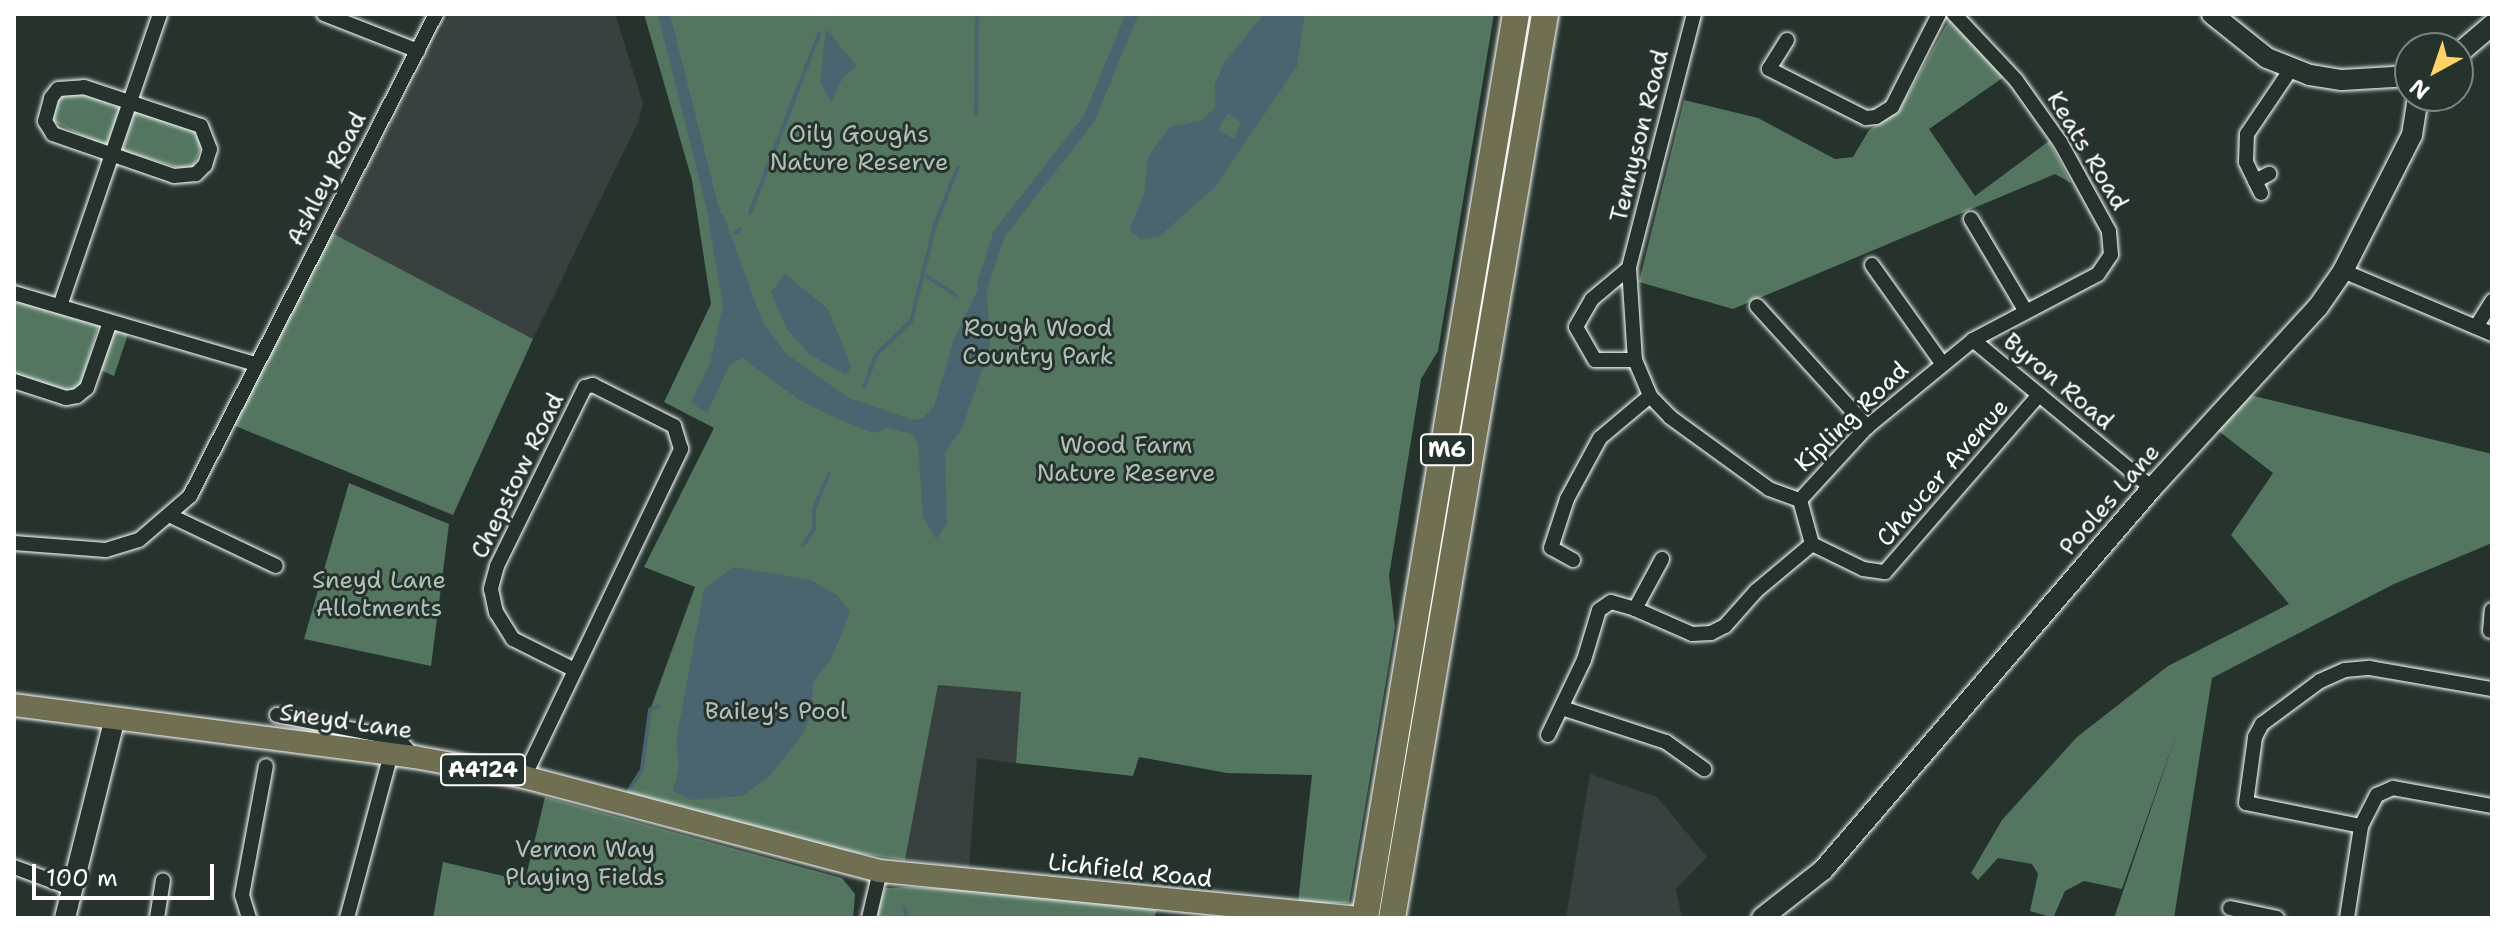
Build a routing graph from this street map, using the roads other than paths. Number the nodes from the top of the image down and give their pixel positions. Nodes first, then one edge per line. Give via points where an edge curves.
1 (160, 14) edge
2 (324, 14) edge
3 (436, 14) edge
4 (1516, 14) edge
5 (1545, 14) edge
6 (1694, 14) edge
7 (1939, 14) edge
8 (2212, 14) edge
9 (1965, 17) edge
10 (1787, 40) dead end
11 (418, 51) junction
12 (2291, 69) junction
13 (2394, 77) edge
14 (129, 102) junction
15 (2416, 112) edge
16 (111, 155) junction
17 (2269, 174) dead end
18 (1971, 219) dead end
19 (1872, 265) dead end
20 (1629, 268) junction
21 (2343, 271) junction
22 (14, 293) edge
23 (2492, 301) edge
24 (60, 306) junction
25 (1757, 306) dead end
26 (2025, 310) junction
27 (110, 322) junction
28 (2476, 327) junction
29 (2492, 334) edge
30 (1973, 340) junction
31 (1635, 360) junction
32 (1942, 363) junction
33 (256, 364) junction
34 (14, 381) edge
35 (2039, 395) junction
36 (1650, 396) junction
37 (1867, 427) junction
38 (2152, 488) junction
39 (1800, 500) junction
40 (171, 516) junction
41 (14, 543) edge
42 (1812, 544) junction
43 (1662, 559) dead end
44 (1573, 560) dead end
45 (276, 566) dead end
46 (1635, 609) junction
47 (2492, 610) edge
48 (2490, 631) edge
49 (575, 670) junction
50 (2492, 689) edge
51 (14, 705) edge
52 (1562, 708) junction
53 (277, 715) dead end
54 (114, 721) junction
55 (1548, 735) dead end
56 (391, 754) junction
57 (414, 757) junction
58 (266, 765) dead end
59 (1704, 769) dead end
60 (524, 777) junction
61 (2492, 806) edge
62 (2361, 826) junction
63 (14, 867) edge
64 (889, 872) junction
65 (163, 880) dead end
66 (71, 888) junction
67 (2230, 908) dead end
68 (1781, 911) edge
69 (71, 916) edge
70 (157, 918) edge
71 (249, 918) edge
72 (347, 918) edge
73 (869, 918) edge
74 (1357, 918) edge
75 (1365, 918) edge
76 (1392, 918) edge
77 (1762, 918) edge
78 (2277, 918) edge
79 (2347, 918) edge

1 - 14 street
2 - 11 street
3 - 11 street, Ashley Road
4 - 75 highway, M6
5 - 76 highway, M6
6 - 20 street, Tennyson Road
7 - 10 street via 1892,107 1876,117 1866,118 1769,69
8 - 12 street via 2252,48
9 - 26 street, Keats Road via 2043,116 2080,176 2112,246 2109,262 2098,274
11 - 33 street, Ashley Road
12 - 13 street via 2342,80
12 - 17 street via 2247,134 2246,162 2258,187
14 - 16 street
14 - 16 street via 72,86 58,89 46,110 45,121 53,134
14 - 16 street via 201,126 210,149 205,165 183,177
15 - 21 street, Pooles Lane via 2412,135
16 - 24 street
18 - 26 street
19 - 32 street
20 - 31 street, Tennyson Road
20 - 31 street via 1592,299 1576,327 1595,360
21 - 28 street
21 - 38 street, Pooles Lane via 2318,307
22 - 24 street
23 - 28 street
24 - 27 street
25 - 37 street via 1768,325
26 - 30 street, Keats Road
27 - 33 street
27 - 34 street via 87,388 77,396 66,398
28 - 29 street
30 - 32 street, Kipling Road
30 - 35 street, Byron Road
31 - 36 street, Tennyson Road
32 - 37 street, Kipling Road
33 - 40 street, Ashley Road via 205,470
35 - 38 street, Byron Road
35 - 42 street, Chaucer Avenue via 1885,572 1863,569
36 - 39 street, Tennyson Road via 1769,489
36 - 44 street via 1600,438 1567,499 1551,548
37 - 39 street, Kipling Road
38 - 68 street, Pooles Lane via 1964,711
39 - 42 street, Kipling Road
40 - 41 street, Ashley Road via 139,540 106,550
40 - 45 street
42 - 46 street via 1711,633 1692,634
43 - 46 street
46 - 52 street via 1611,602 1599,610
47 - 48 street
49 - 49 street, Chepstow Road via 681,449 674,426 593,385 585,387 497,566 491,589 496,612 513,639
49 - 60 street, Chepstow Road
50 - 62 street via 2370,668 2345,670 2320,681 2262,724 2255,737 2246,803
51 - 54 main road, Sneyd Lane / A4124
52 - 55 street
52 - 59 street via 1666,742
53 - 57 street via 397,738
54 - 56 main road, Sneyd Lane / A4124
54 - 66 street
56 - 57 main road, Sneyd Lane / A4124
56 - 72 street
57 - 60 main road, Sneyd Lane / A4124
58 - 71 street via 242,895
60 - 64 main road, Sneyd Lane / A4124
61 - 62 street via 2393,788 2377,795
62 - 79 street
63 - 66 street
64 - 73 street
64 - 74 main road, Lichfield Road / A4124
65 - 70 street
66 - 69 street
67 - 78 street
68 - 77 street, Pooles Lane

